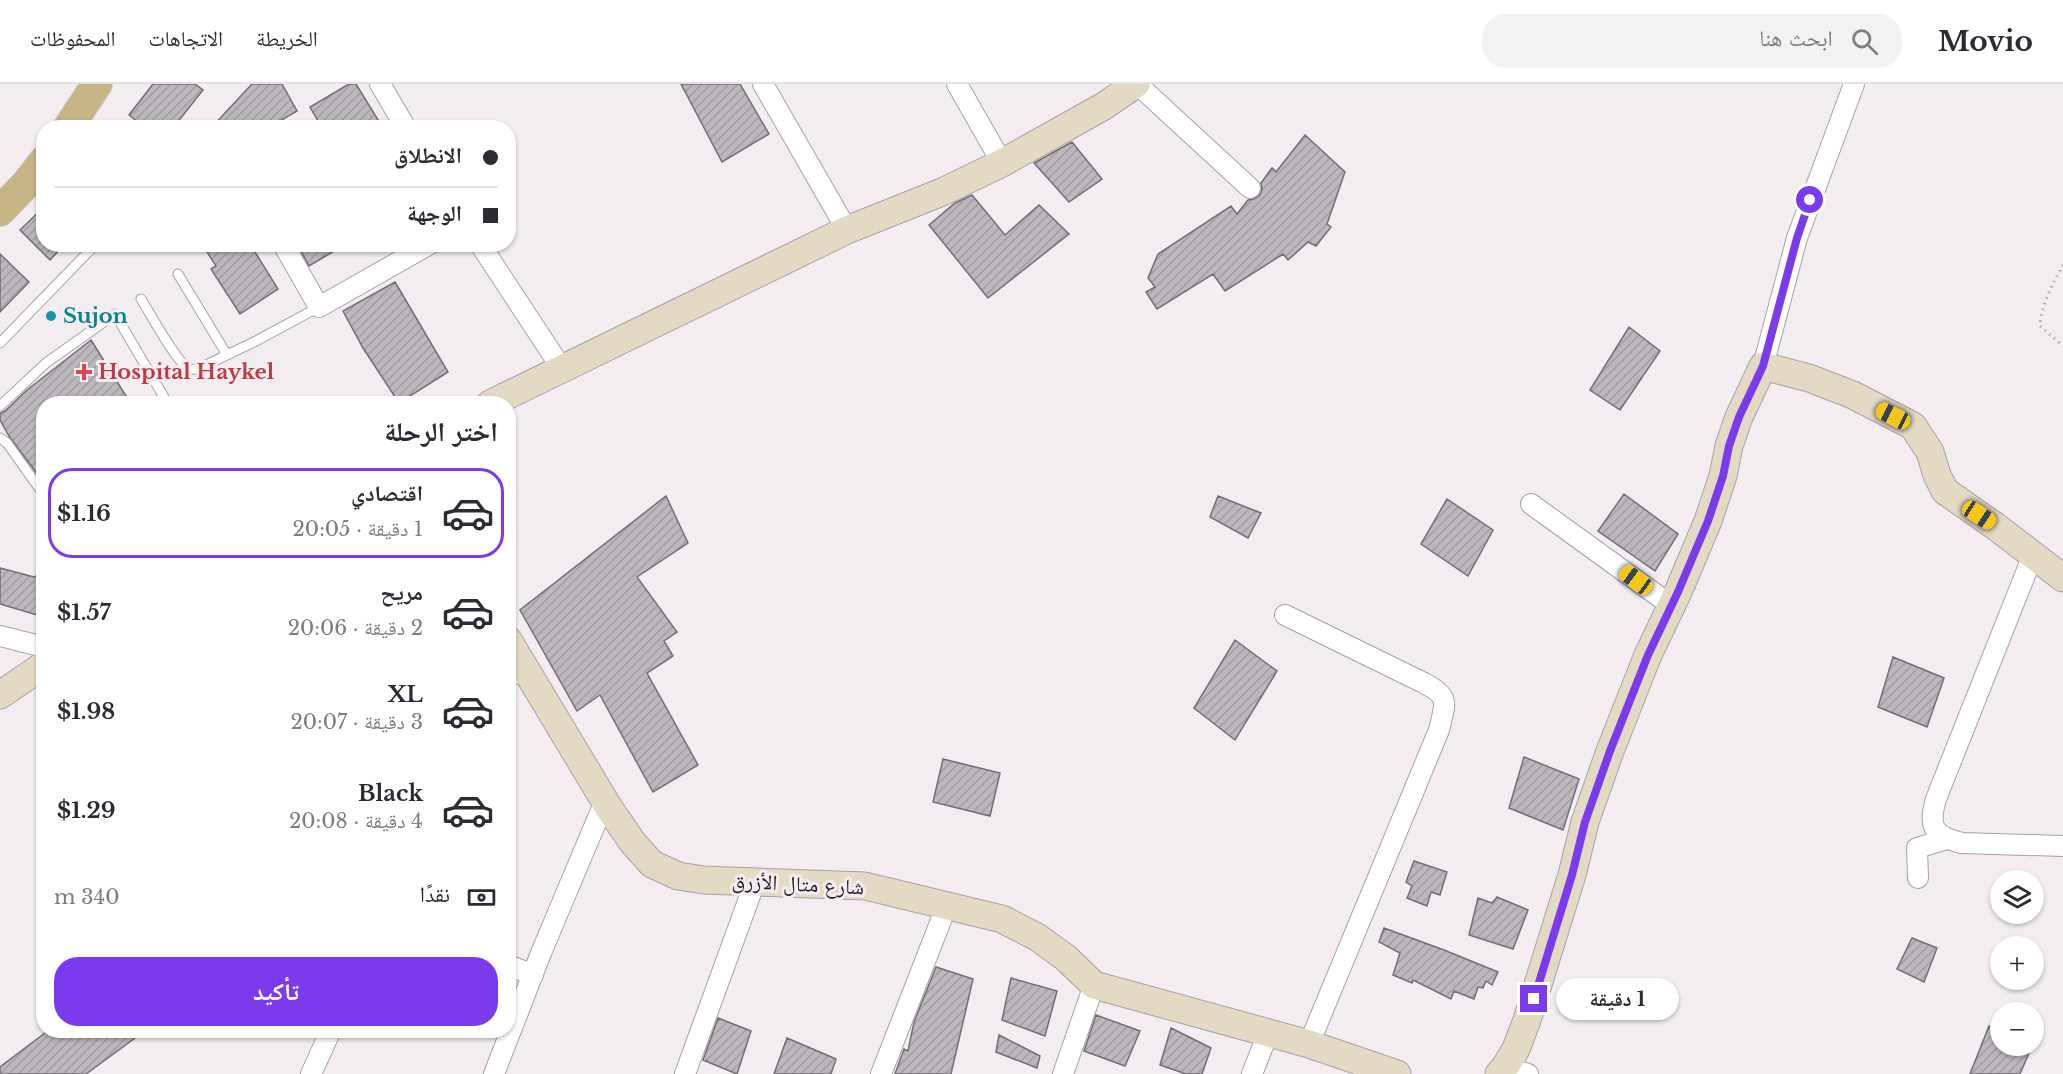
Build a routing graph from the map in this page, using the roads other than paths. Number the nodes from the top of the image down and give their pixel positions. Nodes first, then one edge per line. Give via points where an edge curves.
1 (98, 84) edge
2 (380, 84) edge
3 (763, 84) edge
4 (957, 84) edge
5 (1137, 84) edge
6 (1854, 84) edge
7 (73, 120) edge
8 (401, 120) edge
9 (1002, 163) junction
10 (36, 171) edge
11 (1250, 188) dead end
12 (0, 211) edge
13 (848, 230) junction
14 (88, 252) edge
15 (288, 252) edge
16 (416, 252) edge
17 (485, 252) edge
18 (178, 274) dead end
19 (141, 299) dead end
20 (319, 307) junction
21 (0, 343) edge
22 (227, 355) junction
23 (1763, 366) junction
24 (562, 369) junction
25 (163, 396) edge
26 (506, 396) edge
27 (0, 406) edge
28 (0, 438) edge
29 (36, 484) edge
30 (1531, 504) dead end
31 (2033, 555) junction
32 (2063, 578) edge
33 (1671, 606) junction
34 (1285, 615) dead end
35 (0, 636) edge
36 (36, 645) edge
37 (36, 670) edge
38 (517, 672) edge
39 (0, 695) edge
40 (605, 801) junction
41 (1947, 839) junction
42 (2063, 846) edge
43 (1918, 878) dead end
44 (755, 882) junction
45 (947, 905) junction
46 (516, 968) edge
47 (533, 975) junction
48 (1094, 985) junction
49 (516, 1018) edge
50 (1268, 1033) junction
51 (327, 1038) edge
52 (508, 1038) edge
53 (1309, 1044) junction
54 (1511, 1072) edge
55 (311, 1074) edge
56 (494, 1074) edge
57 (685, 1074) edge
58 (881, 1074) edge
59 (1063, 1074) edge
60 (1252, 1074) edge
61 (1397, 1074) edge

1 - 7 main road
2 - 8 street
3 - 13 street
4 - 9 street
5 - 9 street
5 - 11 street
6 - 23 street via 1797,238
9 - 13 street
10 - 12 main road
13 - 24 street
14 - 21 lane
15 - 20 street
16 - 20 street
17 - 24 street
18 - 22 lane
19 - 22 lane via 187,367 198,369
20 - 22 lane
23 - 31 street via 1853,395 1913,426 1930,452 1945,491
23 - 33 street via 1739,417 1708,521
24 - 26 street
25 - 27 lane via 115,314 46,363
28 - 29 lane
30 - 33 street
31 - 32 street
31 - 41 street via 1931,815 1938,834
33 - 54 street via 1648,655 1585,822
34 - 53 street via 1424,683 1442,694 1444,700 1439,730
35 - 36 street
37 - 39 street
38 - 40 street, شارع متال الأزرق
40 - 44 street, شارع متال الأزرق via 652,864 678,876
40 - 47 street
41 - 42 street via 1962,843
41 - 43 street via 1917,848
44 - 45 street, شارع متال الأزرق via 865,886
44 - 57 street
45 - 48 street, شارع متال الأزرق via 1002,919 1037,937
45 - 58 street
46 - 47 street
47 - 49 street
48 - 50 street
48 - 59 street
50 - 53 street
50 - 60 street
51 - 55 street
52 - 56 street
53 - 61 street

